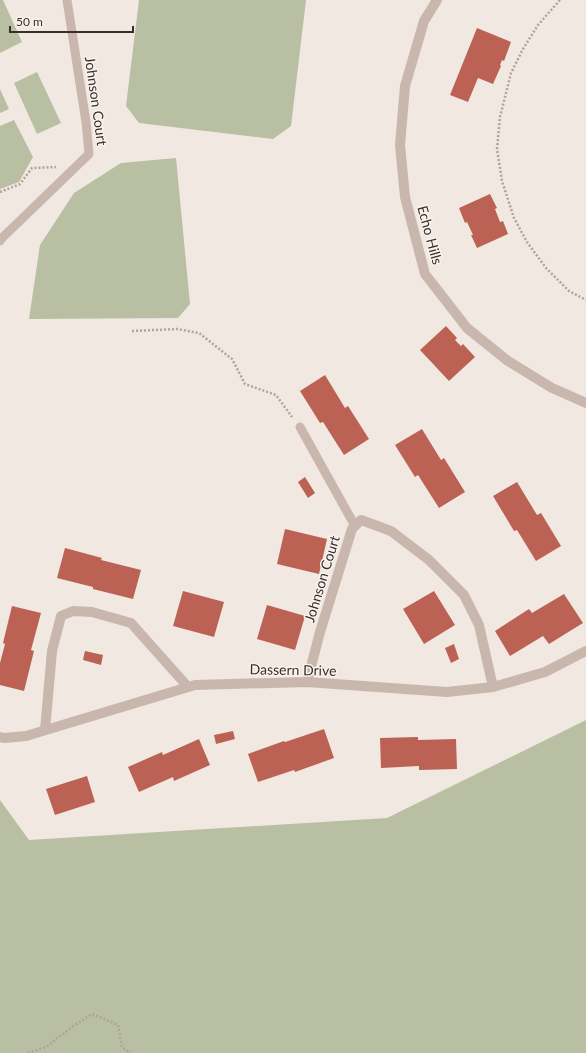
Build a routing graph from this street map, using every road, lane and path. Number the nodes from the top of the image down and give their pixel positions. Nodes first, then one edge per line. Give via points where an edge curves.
1 (67, 0) edge
2 (437, 0) edge
3 (560, 0) edge
4 (76, 166) junction
5 (0, 192) edge
6 (0, 241) edge
7 (586, 300) edge
8 (132, 331) dead end
9 (586, 403) edge
10 (300, 427) joint
11 (355, 526) junction
12 (586, 651) edge
13 (307, 682) junction
14 (188, 687) junction
15 (493, 687) junction
16 (45, 730) junction
17 (0, 737) edge
18 (28, 1053) edge
19 (130, 1053) edge

1 - 4 lane, Johnson Court via 90,154
2 - 9 street, Echo Hills via 424,21 406,86 400,145 405,197 426,274 467,328 508,361 552,388
3 - 7 path via 538,25 511,73 500,116 497,149 502,181 514,218 527,242 546,268 569,291
4 - 5 path via 32,168 20,184
4 - 6 lane, Johnson Court
8 - 10 path via 177,329 199,333 232,359 245,384 276,395
10 - 11 lane
11 - 13 street, Johnson Court via 320,632
11 - 15 street, Johnson Court via 361,520 390,531 429,560 464,595 479,625
12 - 15 street, Dassern Drive via 546,672
13 - 14 street, Dassern Drive
13 - 15 street, Dassern Drive via 447,692
14 - 16 street, Dassern Drive
14 - 16 street via 131,623 92,612 73,611 61,616 52,651
16 - 17 street, Dassern Drive via 26,736
18 - 19 path via 46,1047 92,1014 118,1025 122,1047

